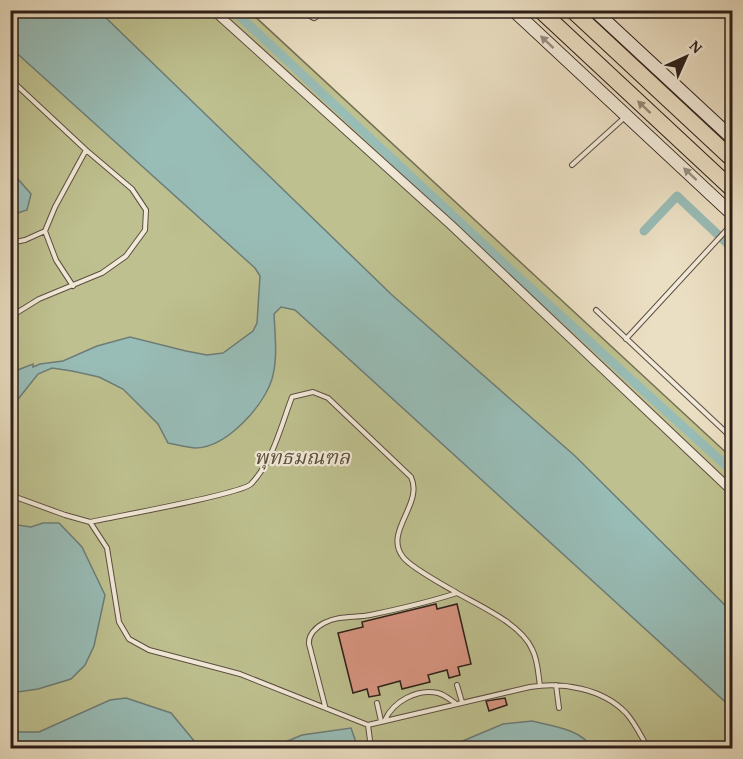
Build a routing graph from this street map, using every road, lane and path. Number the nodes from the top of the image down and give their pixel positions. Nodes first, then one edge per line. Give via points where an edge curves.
1 (213, 10) edge
2 (306, 10) edge
3 (321, 10) edge
4 (513, 10) edge
5 (540, 10) edge
6 (572, 10) edge
7 (594, 10) edge
8 (10, 79) edge
9 (626, 116) junction
10 (732, 138) edge
11 (86, 150) junction
12 (732, 159) edge
13 (572, 165) dead end
14 (732, 189) edge
15 (732, 214) edge
16 (732, 224) edge
17 (45, 231) junction
18 (10, 243) edge
19 (73, 286) junction
20 (596, 310) dead end
21 (10, 317) edge
22 (627, 339) junction
23 (732, 438) edge
24 (732, 491) edge
25 (10, 495) edge
26 (90, 522) junction
27 (457, 593) junction
28 (457, 685) dead end
29 (556, 685) junction
30 (540, 686) junction
31 (462, 702) junction
32 (377, 703) dead end
33 (455, 704) junction
34 (325, 706) junction
35 (559, 708) dead end
36 (383, 721) junction
37 (368, 724) junction
38 (371, 748) edge
39 (648, 748) edge

1 - 24 street via 451,225
2 - 3 street via 314,16
9 -> 4 main road
14 -> 5 highway
6 - 12 highway
7 - 10 main road
8 - 11 lane
9 - 13 lane
15 -> 9 main road
11 - 17 lane
11 - 19 lane via 132,189 146,210 145,230 126,256
16 - 22 lane
17 - 18 lane
17 - 19 lane via 56,260
19 - 21 lane via 39,299
20 - 22 lane
22 - 23 lane
25 - 26 lane
26 - 27 lane via 249,486 267,461 292,397 313,392 328,398 411,477 414,490 399,533 398,548 406,561
26 - 34 lane via 107,548 119,622 129,639 149,650 240,674
27 - 30 lane via 528,639 536,658
27 - 34 lane via 368,615 338,618 316,629 309,644
28 - 31 lane
29 - 30 lane
29 - 35 lane
29 - 39 lane via 593,692 611,701 625,711
30 - 31 lane
31 - 33 lane
32 - 36 lane
33 - 36 lane
33 - 36 lane via 446,696 429,692 398,702
34 - 37 lane
36 - 37 lane
37 - 38 lane

